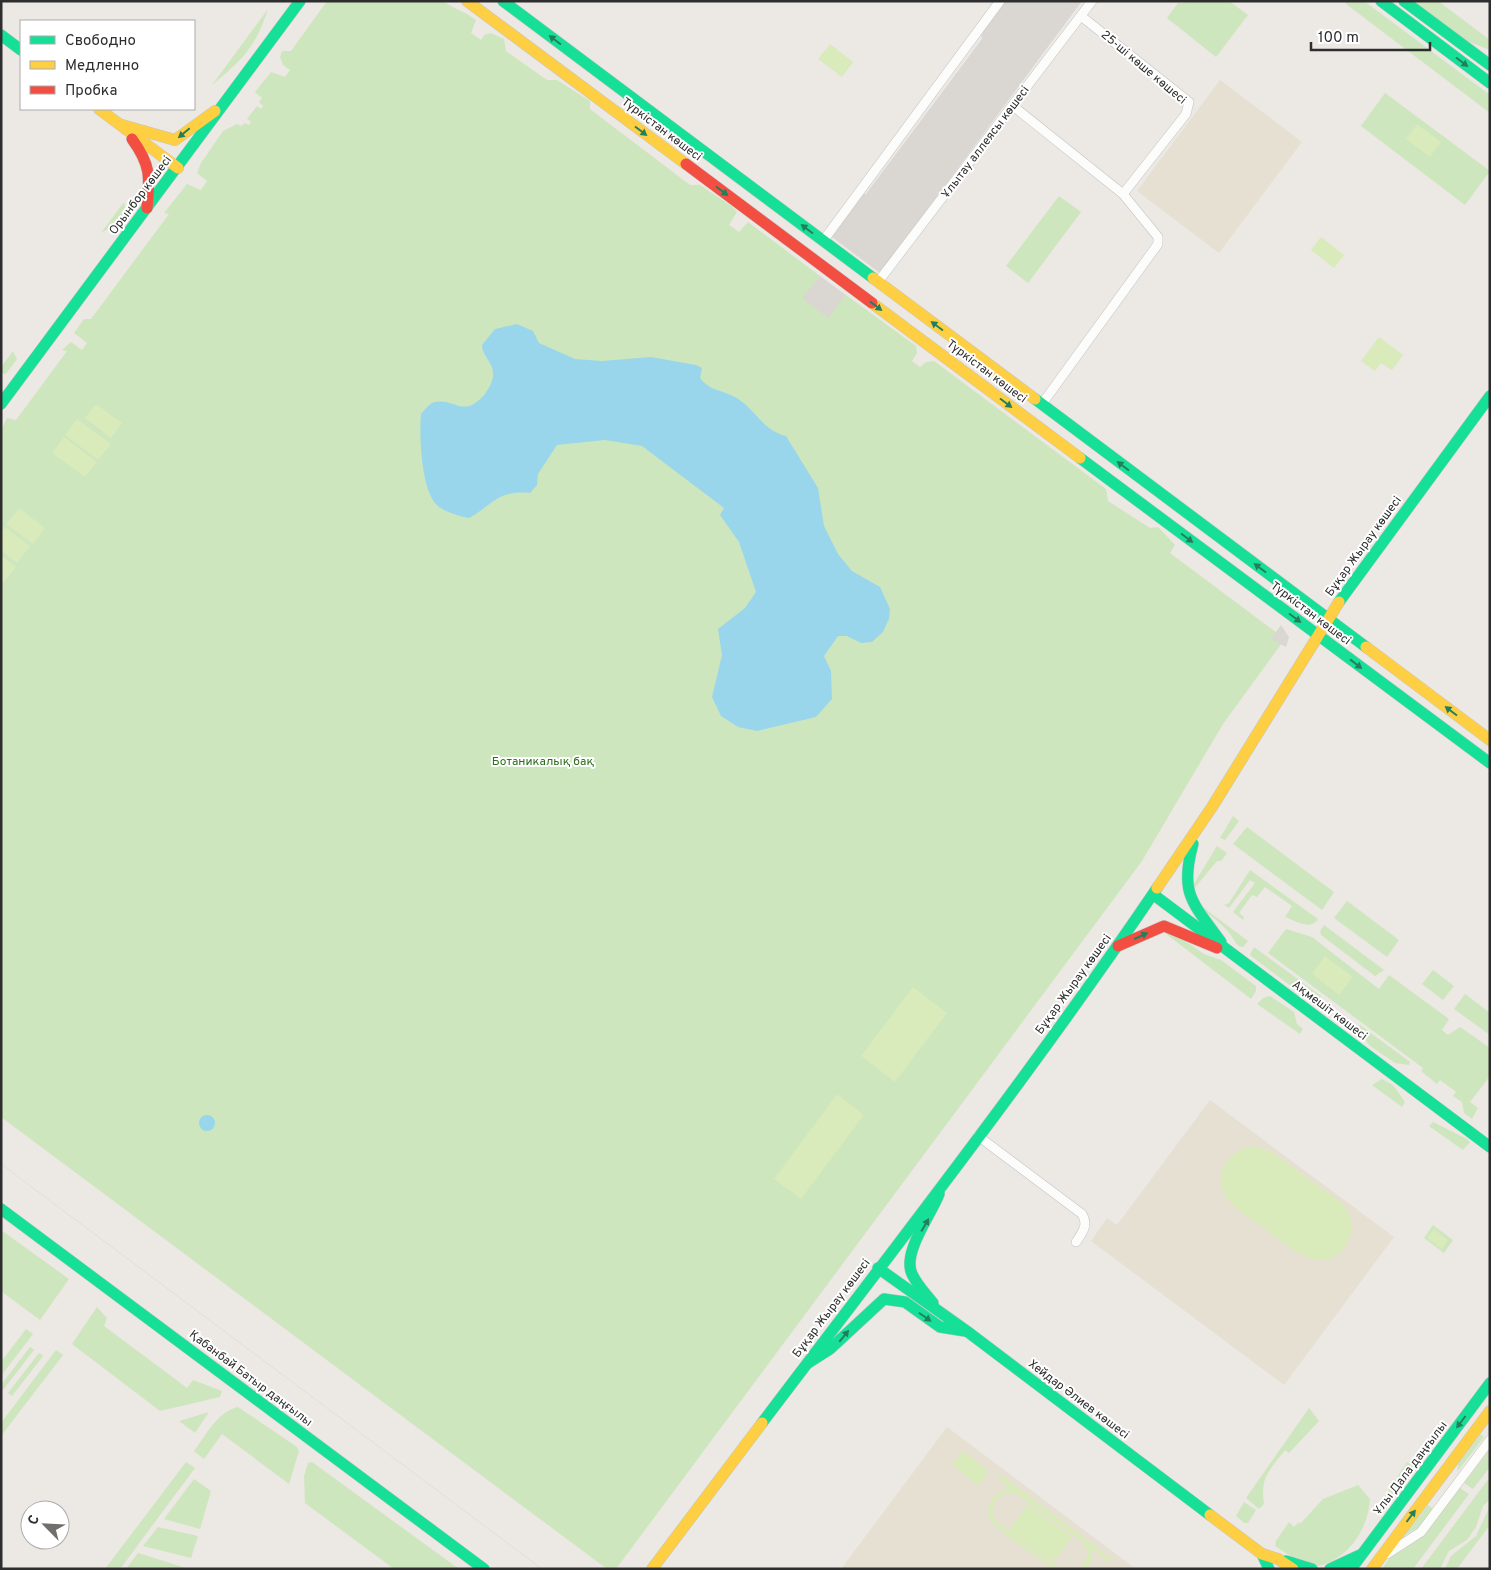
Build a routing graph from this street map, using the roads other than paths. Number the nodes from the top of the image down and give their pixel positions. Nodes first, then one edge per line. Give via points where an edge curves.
1 (300, 1) edge
2 (467, 1) edge
3 (503, 1) edge
4 (1000, 1) edge
5 (1092, 1) edge
6 (1381, 1) edge
7 (1404, 1) edge
8 (1081, 16) junction
9 (1, 35) edge
10 (20, 49) edge
11 (578, 58) junction
12 (1490, 65) edge
13 (569, 77) junction
14 (1490, 82) edge
15 (627, 95) junction
16 (224, 105) junction
17 (1013, 106) junction
18 (101, 110) edge
19 (616, 112) junction
20 (122, 125) junction
21 (178, 168) junction
22 (1123, 194) junction
23 (147, 208) junction
24 (827, 244) junction
25 (812, 258) junction
26 (878, 282) junction
27 (860, 294) junction
28 (1490, 396) edge
29 (1, 404) edge
30 (1042, 404) junction
31 (1327, 618) junction
32 (1317, 635) junction
33 (1490, 740) edge
34 (1490, 763) edge
35 (1199, 828) junction
36 (1154, 895) junction
37 (1118, 946) junction
38 (1229, 952) junction
39 (978, 1136) junction
40 (1490, 1147) edge
41 (941, 1185) junction
42 (1, 1209) edge
43 (1076, 1242) dead end
44 (878, 1268) junction
45 (937, 1310) junction
46 (968, 1332) junction
47 (806, 1364) junction
48 (1490, 1383) edge
49 (1490, 1411) edge
50 (1490, 1440) edge
51 (1262, 1554) junction
52 (1363, 1554) junction
53 (1380, 1558) junction
54 (1278, 1559) junction
55 (484, 1569) edge
56 (652, 1569) edge
57 (1269, 1569) edge
58 (1293, 1569) edge
59 (1312, 1569) edge
60 (1330, 1569) edge
61 (1351, 1569) edge
62 (1372, 1569) edge

1 - 16 main road, Орынбор көшесі
2 - 13 main road, Түркістан көшесі
11 -> 3 main road, Түркістан көшесі
4 - 24 street
5 - 8 street, Ұлытау аллеясы көшесі
6 -> 14 main road
7 - 12 main road
8 - 17 street, Ұлытау аллеясы көшесі
8 - 22 street, 25-ші көше көшесі via 1189,102 1186,114
9 - 10 main road
11 - 13 main road via 584,73 575,79
11 - 15 main road, Түркістан көшесі
13 - 19 main road, Түркістан көшесі
15 - 19 main road via 619,93 614,96 612,101
24 -> 15 main road, Түркістан көшесі
16 -> 20 main road via 174,140
16 - 21 main road, Орынбор көшесі
17 - 22 street
17 - 26 street, Ұлытау аллеясы көшесі
18 - 20 main road
19 -> 25 main road, Түркістан көшесі
20 - 21 main road
20 - 23 main road via 147,157 150,166
21 - 23 main road, Орынбор көшесі
22 - 30 street via 1155,231 1158,244
23 - 29 main road, Орынбор көшесі
24 - 25 main road via 833,251 827,262
24 - 26 main road, Түркістан көшесі
25 - 27 main road, Түркістан көшесі
26 - 27 main road via 860,279 857,288
30 -> 26 main road, Түркістан көшесі
27 -> 32 main road, Түркістан көшесі
28 - 31 main road, Бұқар Жырау көшесі
31 -> 30 main road, Түркістан көшесі
31 - 32 main road, Бұқар Жырау көшесі
33 -> 31 main road, Түркістан көшесі
32 -> 34 main road, Түркістан көшесі
32 - 35 main road, Бұқар Жырау көшесі
35 - 36 main road, Бұқар Жырау көшесі
35 - 38 main road via 1188,862 1187,894
36 - 37 main road, Бұқар Жырау көшесі
36 - 38 main road, Ақмешіт көшесі
37 -> 38 main road via 1164,926
37 - 39 main road, Бұқар Жырау көшесі
38 - 40 main road, Ақмешіт көшесі
39 - 41 main road, Бұқар Жырау көшесі
39 - 43 street via 1082,1214 1085,1226
41 - 44 main road, Бұқар Жырау көшесі
45 -> 41 main road via 911,1273 910,1266 912,1252 935,1207
42 - 55 main road, Қабанбай Батыр даңғылы
44 - 45 main road, Хейдар Әлиев көшесі
44 - 47 main road, Бұқар Жырау көшесі
45 - 46 main road, Хейдар Әлиев көшесі
47 -> 46 main road via 831,1351 853,1325 884,1299 905,1302 940,1327
46 - 51 main road, Хейдар Әлиев көшесі
47 - 56 main road, Бұқар Жырау көшесі
48 -> 52 main road, Ұлы Дала даңғылы
53 -> 49 main road
50 - 53 street via 1421,1532
51 - 54 main road, Хейдар Әлиев көшесі
51 - 57 main road, Хейдар Әлиев көшесі
52 - 60 main road
52 - 61 main road, Ұлы Дала даңғылы
53 - 62 main road
54 - 58 main road, Хейдар Әлиев көшесі
54 - 59 main road

